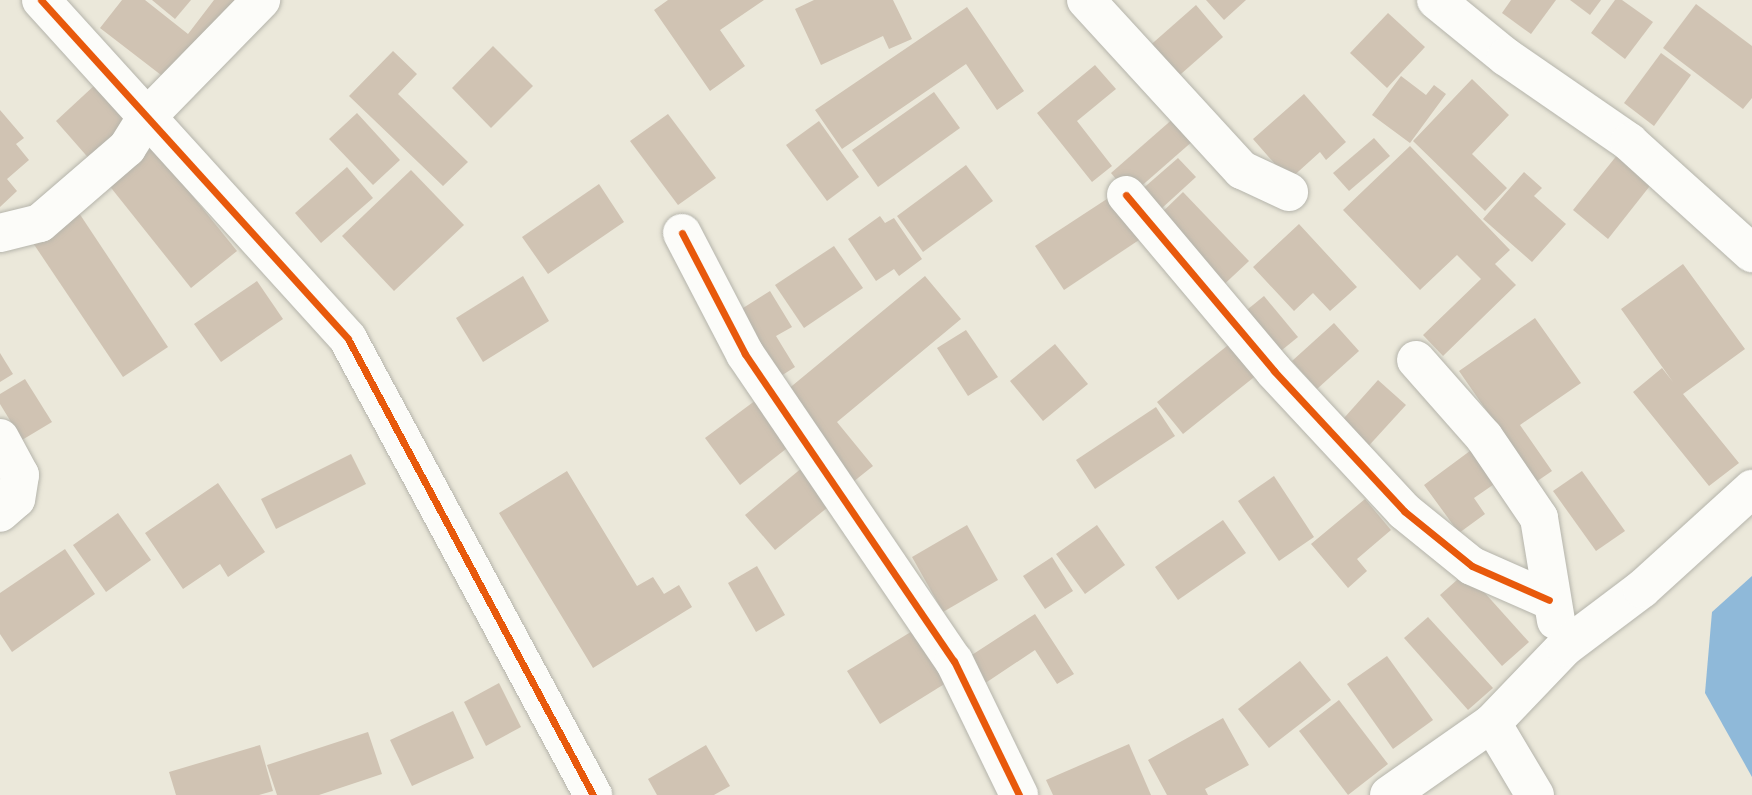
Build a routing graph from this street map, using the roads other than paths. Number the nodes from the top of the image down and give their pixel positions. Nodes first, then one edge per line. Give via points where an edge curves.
1 (41, 0) edge
2 (261, 0) edge
3 (1086, 0) edge
4 (1436, 0) edge
5 (146, 118) junction
6 (1289, 192) dead end
7 (1126, 195) dead end
8 (0, 233) edge
9 (682, 233) dead end
10 (1752, 253) edge
11 (1416, 359) dead end
12 (0, 438) edge
13 (1752, 489) edge
14 (0, 513) edge
15 (1549, 600) junction
16 (1564, 647) junction
17 (1492, 723) junction
18 (593, 795) edge
19 (1019, 795) edge
20 (1389, 795) edge
21 (1535, 795) edge

1 - 5 street
2 - 5 street
3 - 6 street via 1242,170
4 - 10 street via 1506,57 1629,142
5 - 8 street via 127,148 40,223
5 - 18 street via 348,339
7 - 15 street via 1275,371 1404,511 1472,566
9 - 19 street via 745,354 954,661
11 - 15 street via 1484,438 1539,518
12 - 14 street via 20,475 16,499
13 - 16 street via 1642,589
15 - 16 street
16 - 17 street
17 - 20 street
17 - 21 street

